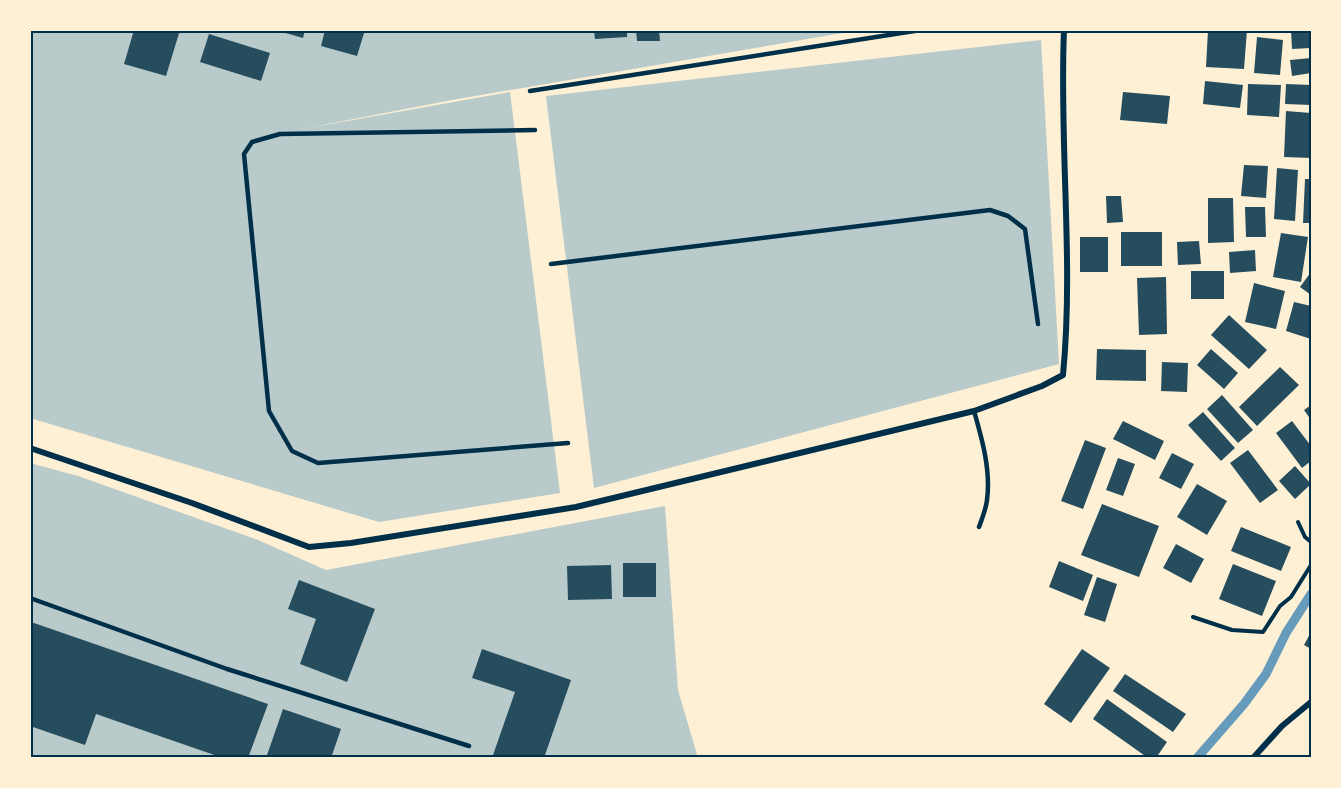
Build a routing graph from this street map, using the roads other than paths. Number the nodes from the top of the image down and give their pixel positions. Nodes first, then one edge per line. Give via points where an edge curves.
1 (921, 30) edge
2 (1064, 30) edge
3 (530, 92) dead end
4 (535, 130) dead end
5 (551, 264) dead end
6 (1038, 324) dead end
7 (974, 411) junction
8 (568, 443) dead end
9 (30, 448) edge
10 (979, 527) dead end
11 (30, 598) edge
12 (1311, 702) edge
13 (469, 746) dead end
14 (1253, 758) edge

1 - 3 lane
2 - 7 street via 1061,88 1067,295 1063,375
4 - 8 lane via 280,134 252,142 244,154 269,411 292,451 318,463
5 - 6 lane via 990,210 1008,216 1025,230
7 - 9 street via 576,507 309,548
7 - 10 lane via 984,445 987,477 987,500
11 - 13 lane via 227,669
12 - 14 street

